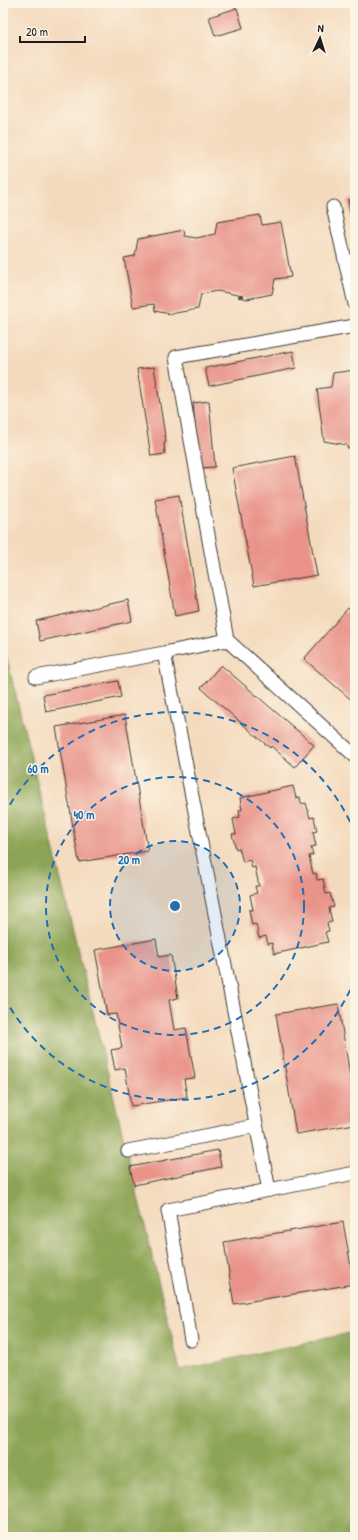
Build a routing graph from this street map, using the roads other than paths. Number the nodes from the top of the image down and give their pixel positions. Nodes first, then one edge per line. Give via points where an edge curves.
1 (333, 207) dead end
2 (355, 304) edge
3 (355, 326) edge
4 (227, 640) junction
5 (164, 654) junction
6 (36, 677) dead end
7 (355, 756) edge
8 (256, 1126) junction
9 (128, 1151) dead end
10 (355, 1173) edge
11 (269, 1190) junction
12 (191, 1340) dead end

1 - 2 lane
3 - 4 lane via 176,357
4 - 5 lane
4 - 7 lane
5 - 6 lane
5 - 8 lane
8 - 9 lane
8 - 11 lane
10 - 11 lane
11 - 12 lane via 168,1210

